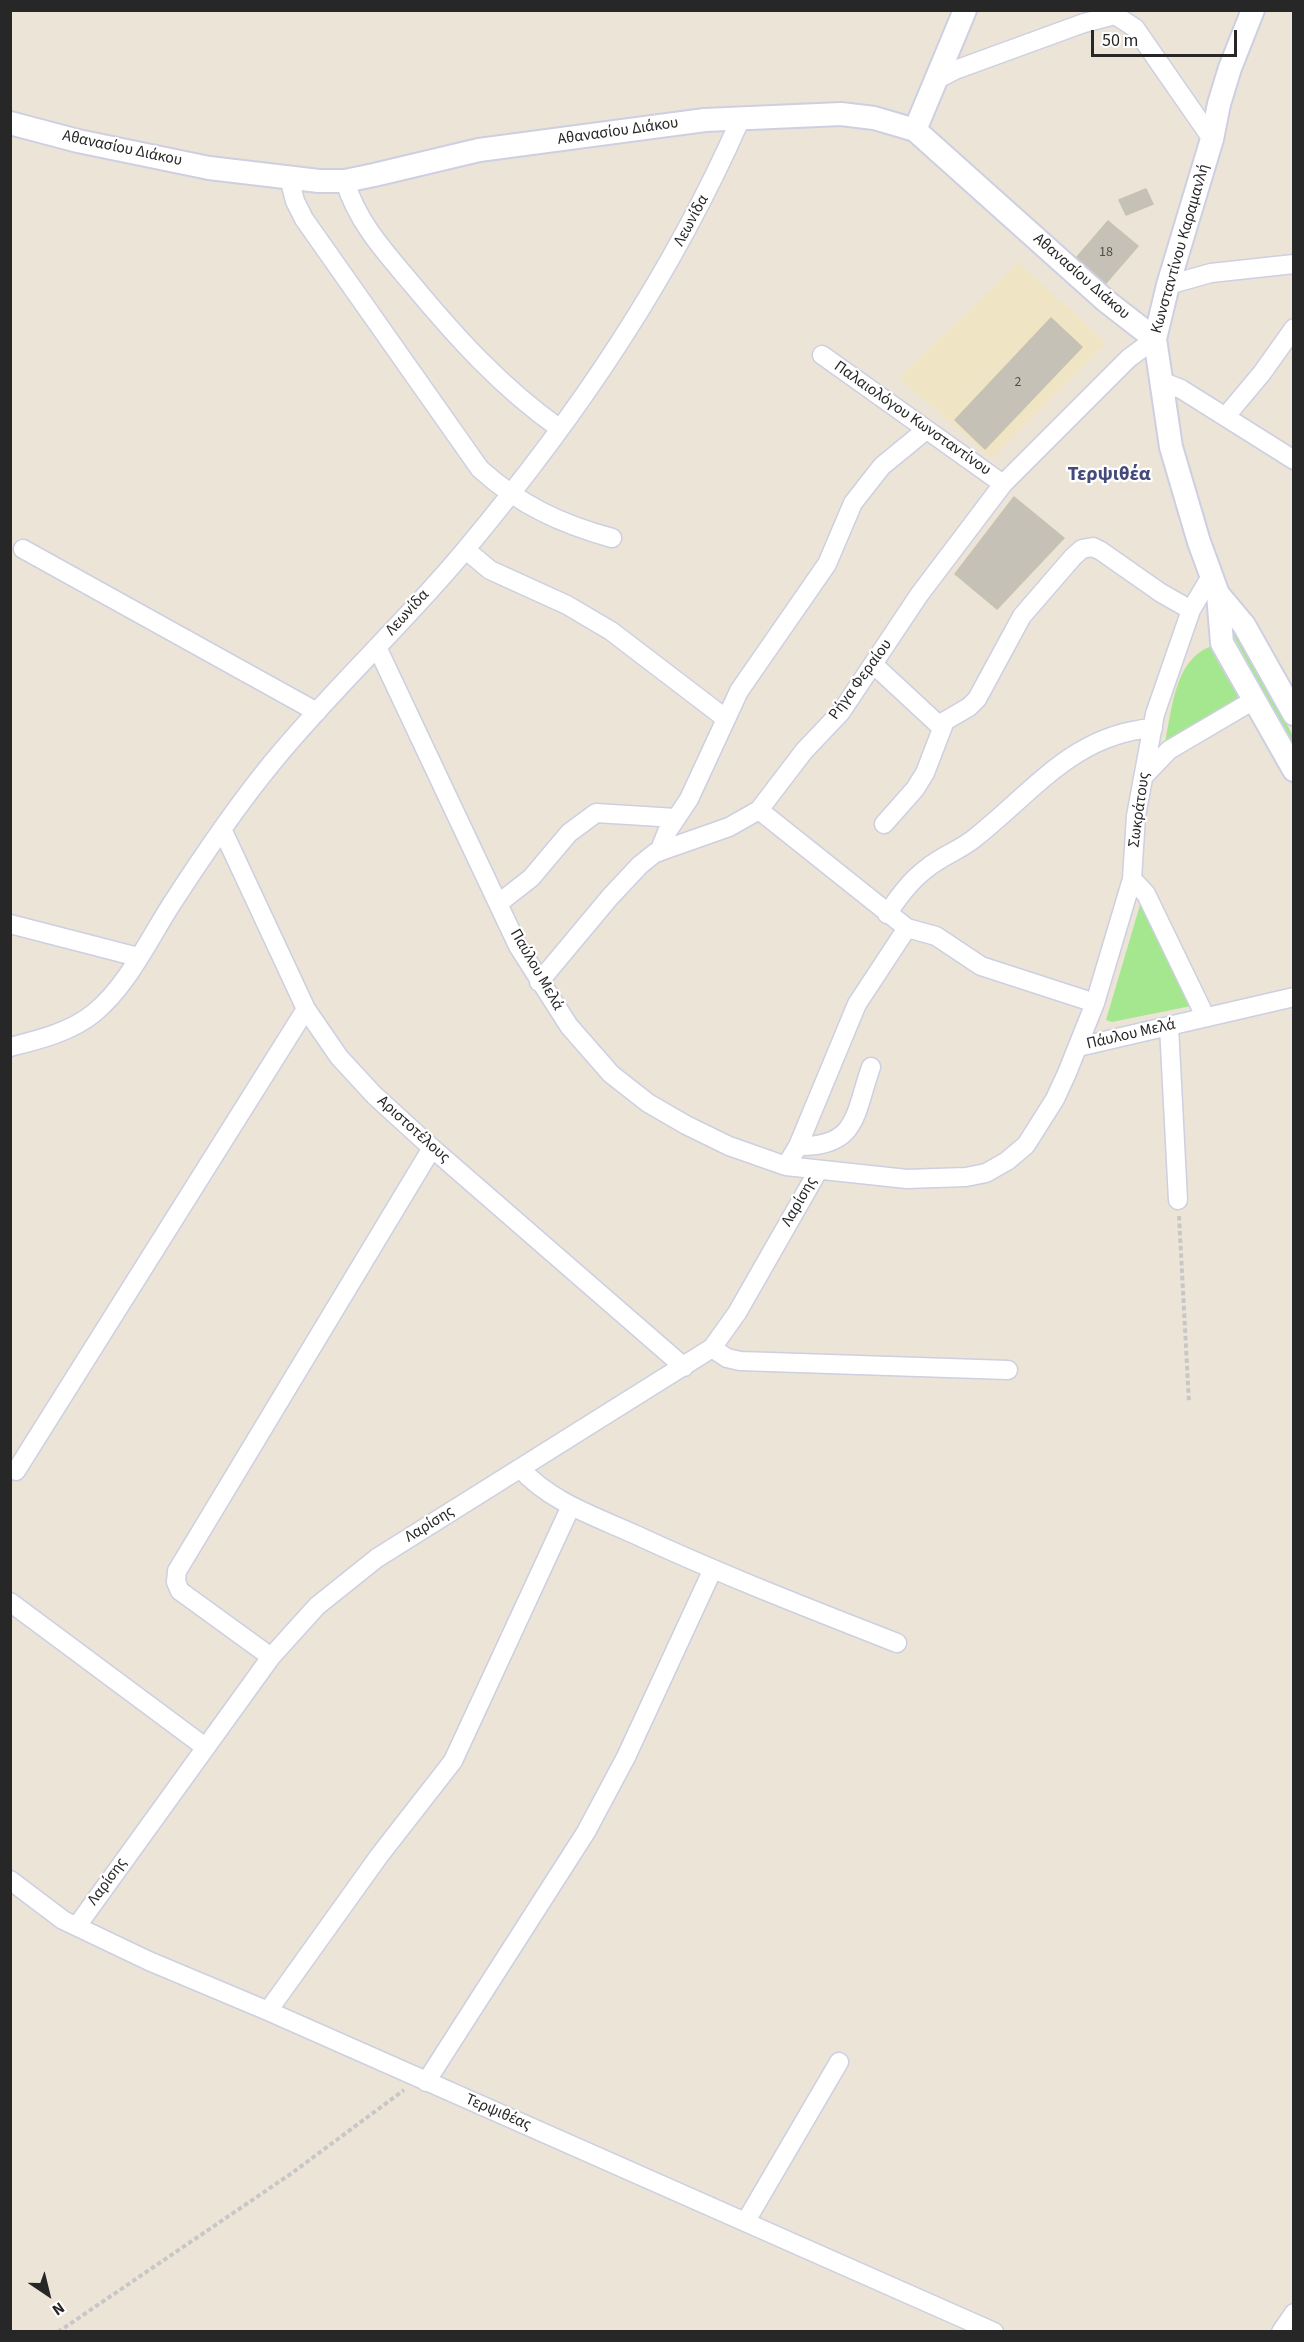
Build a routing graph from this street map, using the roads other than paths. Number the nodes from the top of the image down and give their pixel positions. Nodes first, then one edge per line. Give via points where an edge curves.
1 (965, 10) edge
2 (1253, 10) edge
3 (936, 80) junction
4 (741, 118) junction
5 (10, 123) edge
6 (915, 130) junction
7 (1212, 139) junction
8 (289, 178) junction
9 (345, 181) junction
10 (1293, 264) edge
11 (1168, 285) junction
12 (1293, 328) edge
13 (1155, 339) junction
14 (822, 355) dead end
15 (1162, 382) junction
16 (1226, 416) junction
17 (559, 428) junction
18 (926, 430) junction
19 (1293, 460) edge
20 (1003, 484) junction
21 (512, 493) junction
22 (612, 538) dead end
23 (24, 549) dead end
24 (466, 550) junction
25 (1214, 585) junction
26 (1191, 610) junction
27 (377, 647) junction
28 (873, 664) junction
29 (1254, 700) junction
30 (317, 712) junction
31 (1293, 714) edge
32 (725, 718) junction
33 (942, 728) junction
34 (1153, 728) junction
35 (1293, 770) edge
36 (1144, 776) junction
37 (759, 810) junction
38 (676, 819) junction
39 (884, 824) dead end
40 (222, 829) junction
41 (659, 852) junction
42 (1132, 879) junction
43 (499, 903) junction
44 (887, 914) junction
45 (10, 924) edge
46 (907, 928) junction
47 (138, 957) junction
48 (539, 982) junction
49 (1293, 997) edge
50 (1095, 1003) junction
51 (306, 1009) junction
52 (1205, 1016) junction
53 (1169, 1026) junction
54 (10, 1047) edge
55 (1078, 1047) junction
56 (872, 1067) dead end
57 (798, 1146) junction
58 (432, 1148) junction
59 (786, 1166) junction
60 (818, 1171) junction
61 (1178, 1200) road end
62 (712, 1348) junction
63 (684, 1367) junction
64 (1008, 1370) dead end
65 (520, 1468) junction
66 (16, 1472) dead end
67 (571, 1506) junction
68 (712, 1570) junction
69 (10, 1602) edge
70 (897, 1643) dead end
71 (271, 1657) junction
72 (205, 1747) junction
73 (10, 1880) edge
74 (77, 1926) junction
75 (268, 2011) junction
76 (839, 2062) dead end
77 (422, 2080) junction
78 (746, 2221) junction
79 (1293, 2313) edge
80 (994, 2331) edge
81 (1281, 2331) edge

1 - 3 street
2 - 7 street, Κωνσταντίνου Καραμανλή via 1230,68
3 - 6 street
3 - 7 street via 1084,22 1115,15 1135,28
4 - 6 street, Αθανασίου Διάκου via 841,114 874,118
4 - 9 street, Αθανασίου Διάκου via 479,150
4 - 17 street, Λεωνίδα via 688,231 654,290
5 - 8 street, Αθανασίου Διάκου via 143,155
6 - 13 street, Αθανασίου Διάκου via 1106,301
7 - 11 street, Κωνσταντίνου Καραμανλή
8 - 9 street, Αθανασίου Διάκου
8 - 21 street via 304,219 465,450 480,468
9 - 17 street via 359,218 417,290 489,370
10 - 11 street via 1211,273
11 - 13 street, Κωνσταντίνου Καραμανλή
12 - 16 street via 1263,373
13 - 15 street, Κωνσταντίνου Καραμανλή
13 - 20 street, Ρήγα Φεραίου via 1129,358
14 - 18 street, Παλαιολόγου Κωνσταντίνου
15 - 16 street
15 - 25 street, Κωνσταντίνου Καραμανλή via 1171,447
16 - 19 street
17 - 21 street, Λεωνίδα
18 - 20 street, Παλαιολόγου Κωνσταντίνου
18 - 32 street via 882,466 857,498 827,564
20 - 28 street, Ρήγα Φεραίου via 919,595
21 - 22 street via 555,520
21 - 24 street, Λεωνίδα
23 - 30 street
24 - 27 street, Λεωνίδα
24 - 32 street via 490,570 567,605 611,631
25 - 26 street, Σωκράτους
25 - 29 street, Κωνσταντίνου Καραμανλή via 1222,643
25 - 31 street, Κωνσταντίνου Καραμανλή via 1244,625
26 - 33 street via 1111,555 1093,547 1082,549 1022,616 977,699 945,721
26 - 34 street, Σωκράτους
27 - 30 street, Λεωνίδα
27 - 43 street, Παύλου Μελά
28 - 33 street
28 - 37 street, Ρήγα Φεραίου via 841,712 804,751
29 - 35 street, Κωνσταντίνου Καραμανλή
29 - 36 street via 1169,750
30 - 40 street, Λεωνίδα
32 - 38 street
33 - 39 street via 925,773
34 - 36 street, Σωκράτους
34 - 44 street via 1104,737 1070,757 975,838 926,868
36 - 42 street, Σωκράτους via 1136,816
37 - 41 street, Ρήγα Φεραίου via 729,828
37 - 44 street
38 - 41 street
38 - 43 street via 596,813 569,833 531,878
40 - 47 street, Λεωνίδα
40 - 51 street, Αριστοτέλους
41 - 48 street, Ρήγα Φεραίου via 640,865 610,897
42 - 50 street, Σωκράτους
42 - 52 street via 1146,894 1165,929
43 - 48 street, Παύλου Μελά
44 - 46 street
45 - 47 street
46 - 50 street via 936,936 981,966
46 - 57 street via 857,1004
47 - 54 street, Λεωνίδα via 92,1015 66,1029
48 - 59 street, Παύλου Μελά via 569,1026 611,1074 648,1103 729,1146
49 - 52 street, Πάυλου Μελά
50 - 55 street, Σωκράτους
51 - 58 street, Αριστοτέλους via 355,1075
51 - 66 street
52 - 53 street, Πάυλου Μελά
53 - 55 street, Πάυλου Μελά
53 - 61 street
55 - 60 street, Πάυλου Μελά via 1055,1099 1026,1145 986,1173 907,1179
56 - 57 street via 846,1134 831,1143
57 - 59 street
58 - 63 street, Αριστοτέλους
58 - 71 street via 177,1571 180,1591
59 - 60 street, Παύλου Μελά
60 - 62 street, Λαρίσης via 737,1313
62 - 63 street, Λαρίσης
62 - 64 street via 741,1361
63 - 65 street, Λαρίσης
65 - 67 street via 538,1486
65 - 71 street, Λαρίσης via 376,1557 316,1606
67 - 68 street
67 - 75 street via 453,1761
68 - 70 street
68 - 77 street via 626,1757 586,1832
69 - 72 street
71 - 72 street, Λαρίσης
72 - 74 street, Λαρίσης
73 - 74 street, Τερψιθέας
74 - 75 street, Τερψιθέας
75 - 77 street, Τερψιθέας
76 - 78 street
77 - 78 street, Τερψιθέας
78 - 80 street, Τερψιθέας
79 - 81 street

